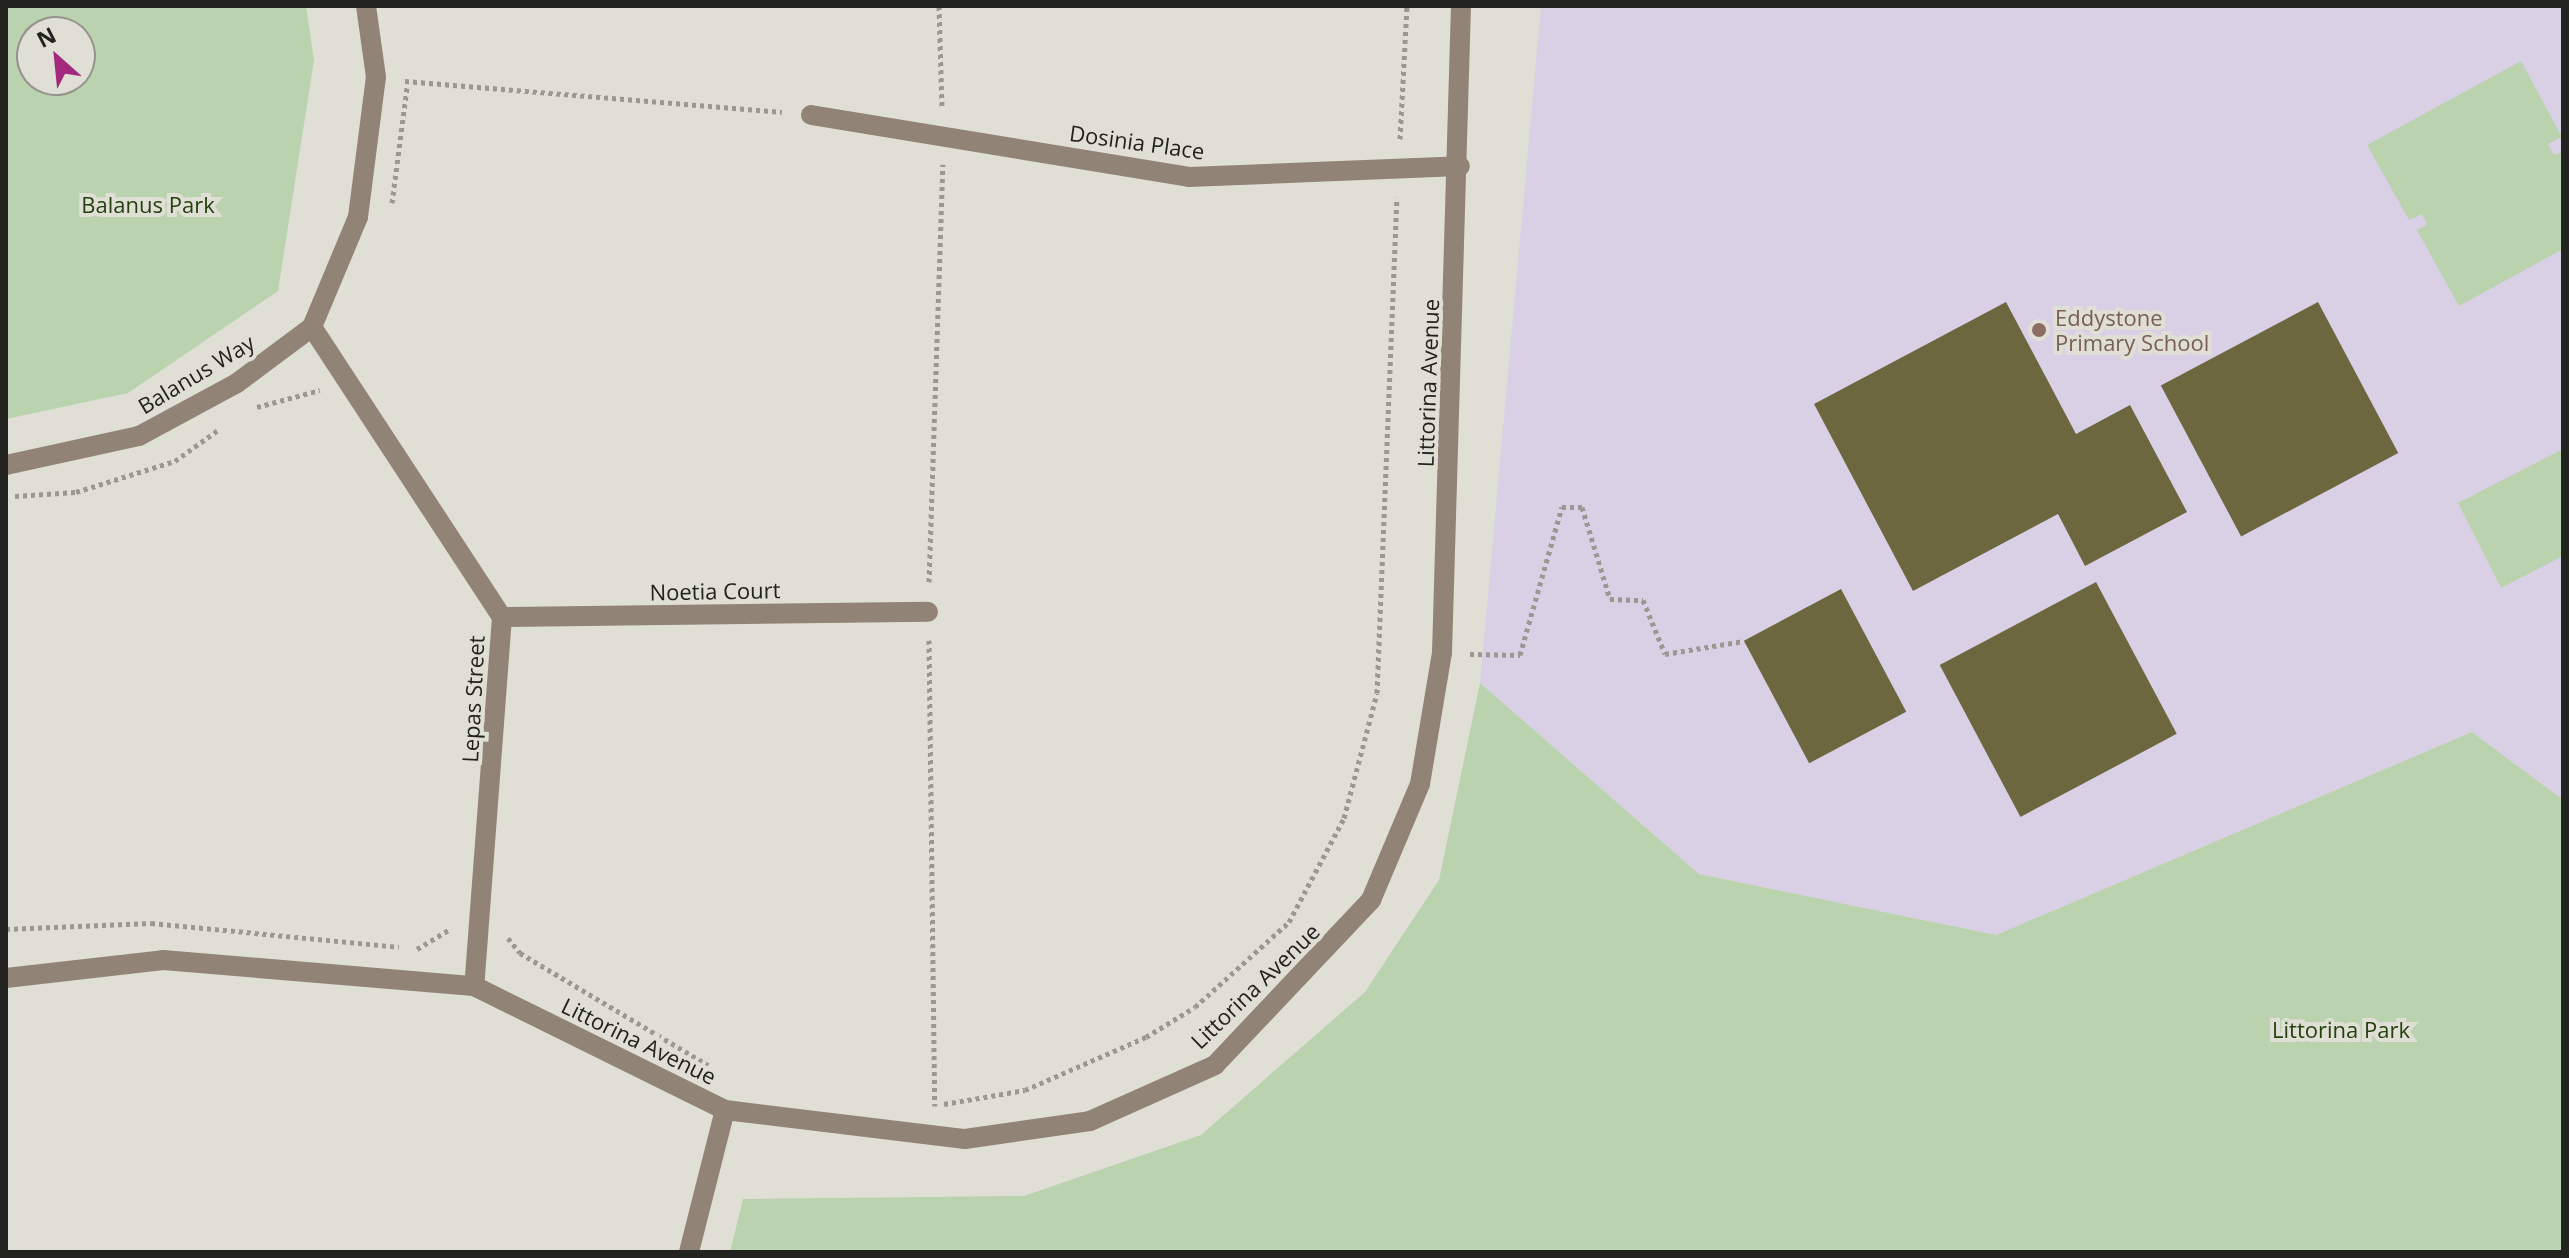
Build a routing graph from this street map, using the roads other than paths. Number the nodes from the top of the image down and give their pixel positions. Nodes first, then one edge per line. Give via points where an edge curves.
1 (366, 6) edge
2 (1461, 6) edge
3 (811, 115) road end
4 (1460, 166) junction
5 (312, 327) junction
6 (6, 465) edge
7 (928, 612) road end
8 (502, 617) junction
9 (6, 978) edge
10 (474, 986) junction
11 (725, 1110) junction
12 (689, 1252) edge

1 - 5 street via 376,77 358,217
2 - 4 street, Littorina Avenue
3 - 4 street, Dosinia Place via 1189,177
4 - 11 street, Littorina Avenue via 1442,653 1420,784 1371,900 1215,1065 1090,1121 965,1139
5 - 6 street, Balanus Way via 237,383 139,436
5 - 8 street, Lepas Street
7 - 8 street, Noetia Court
8 - 10 street, Lepas Street
9 - 10 street, Littorina Avenue via 163,960
10 - 11 street, Littorina Avenue
11 - 12 street

